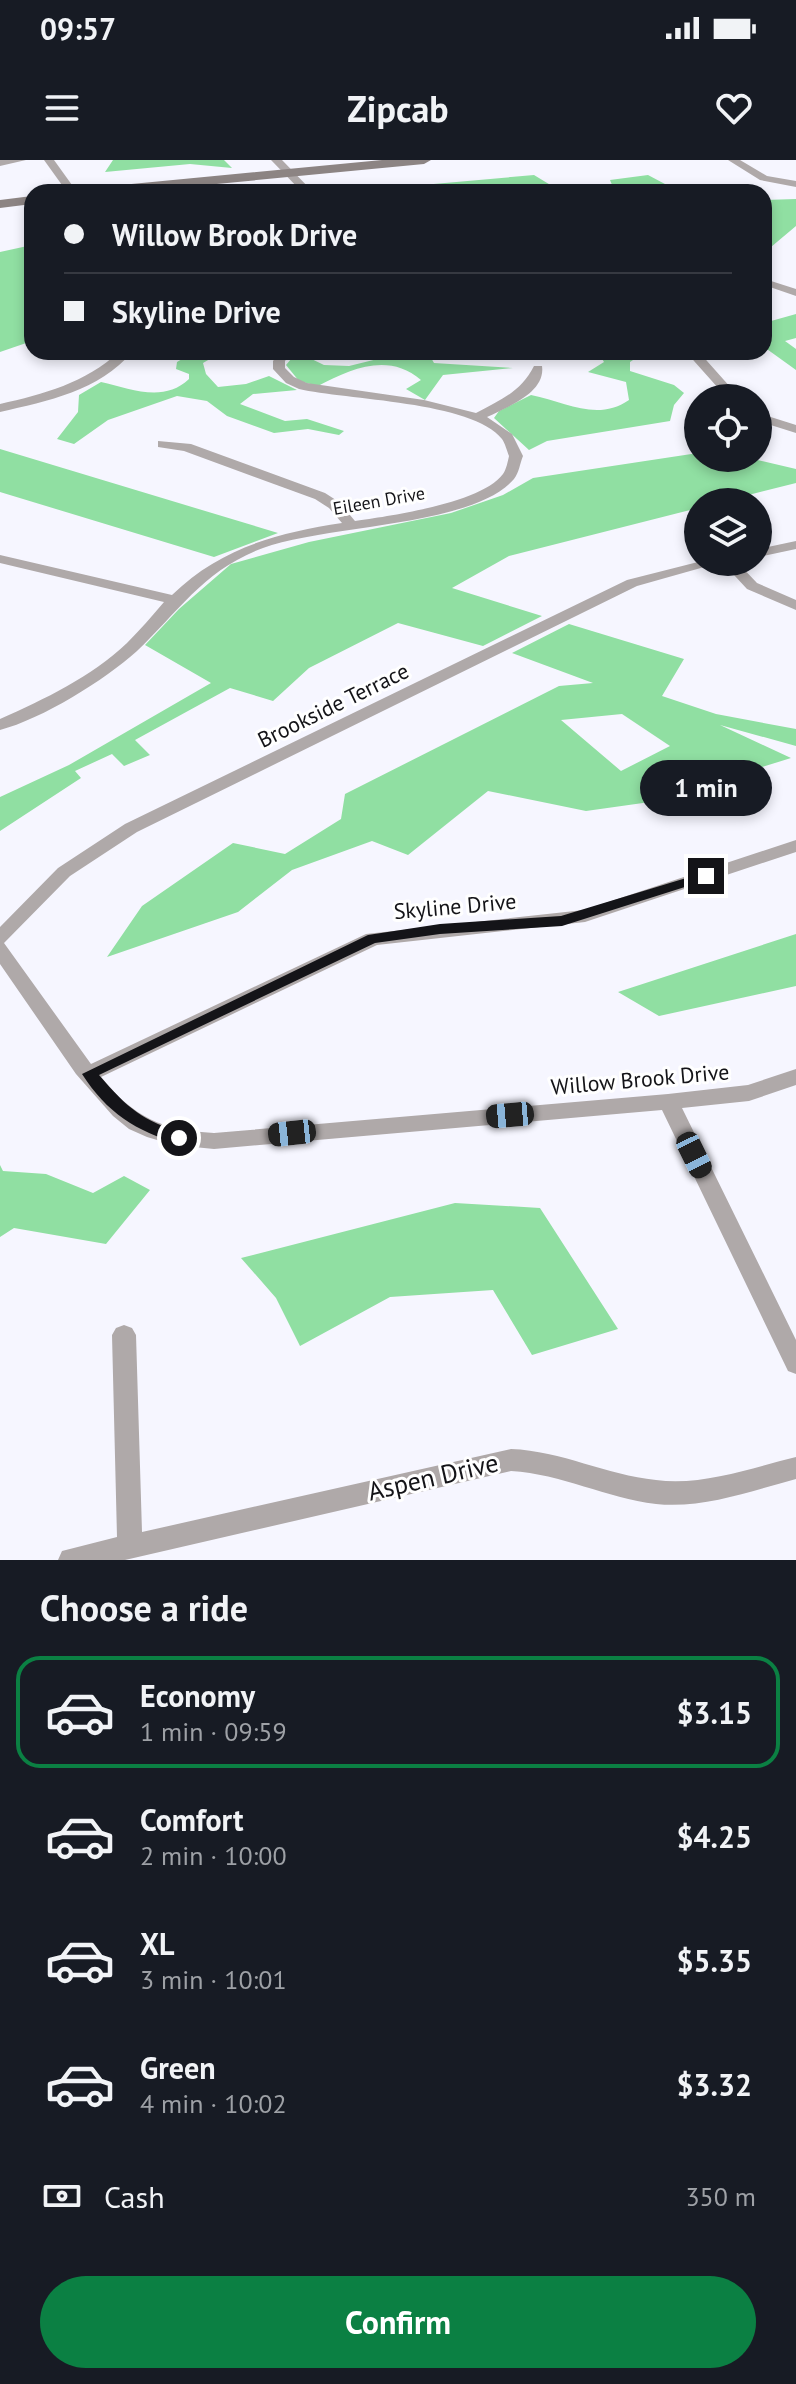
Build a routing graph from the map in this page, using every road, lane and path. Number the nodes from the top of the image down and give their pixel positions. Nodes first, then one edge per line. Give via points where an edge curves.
1 (21, 160) edge
2 (49, 160) edge
3 (276, 160) edge
4 (424, 160) edge
5 (733, 160) edge
6 (0, 163) edge
7 (288, 167) edge
8 (66, 184) edge
9 (153, 184) edge
10 (302, 184) edge
11 (796, 184) edge
12 (24, 201) edge
13 (0, 204) edge
14 (772, 284) edge
15 (796, 293) edge
16 (118, 360) edge
17 (280, 360) edge
18 (699, 360) edge
19 (538, 369) dead end
20 (721, 384) edge
21 (0, 408) edge
22 (478, 417) junction
23 (772, 421) edge
24 (796, 429) edge
25 (163, 444) dead end
26 (351, 525) junction
27 (796, 545) edge
28 (772, 550) edge
29 (2, 562) edge
30 (684, 570) edge
31 (742, 576) edge
32 (174, 600) junction
33 (796, 605) edge
34 (0, 725) edge
35 (796, 846) edge
36 (0, 938) edge
37 (0, 949) edge
38 (89, 1074) junction
39 (796, 1077) edge
40 (668, 1102) junction
41 (124, 1335) dead end
42 (796, 1364) edge
43 (796, 1468) edge
44 (130, 1546) junction
45 (71, 1560) edge

1 - 6 street
2 - 8 street
3 - 7 street
4 - 7 main road
5 - 11 street via 764,178
7 - 9 main road
7 - 10 street
12 - 13 main road
14 - 15 street
16 - 21 street via 84,384
17 - 22 street, Eileen Drive via 285,377 303,386
18 - 20 street
19 - 22 street via 528,388
22 - 26 street, Eileen Drive via 504,432 516,450 514,469 499,487 460,504
23 - 24 street
25 - 26 street via 186,447 320,496
26 - 32 street, Eileen Drive via 241,552 206,571
27 - 28 street
29 - 32 street
30 - 36 street, Brookside Terrace via 632,583 131,828 64,872
31 - 33 street via 752,586
32 - 34 street, Eileen Drive via 139,641 98,674
35 - 38 street, Skyline Drive via 585,916 373,939
37 - 38 street, Willow Brook Drive
38 - 40 street, Willow Brook Drive via 135,1122 196,1140
39 - 40 street, Willow Brook Drive via 749,1093
40 - 42 street
41 - 44 street
43 - 44 street, Aspen Drive via 669,1494 537,1461 511,1460
44 - 45 street, Aspen Drive

